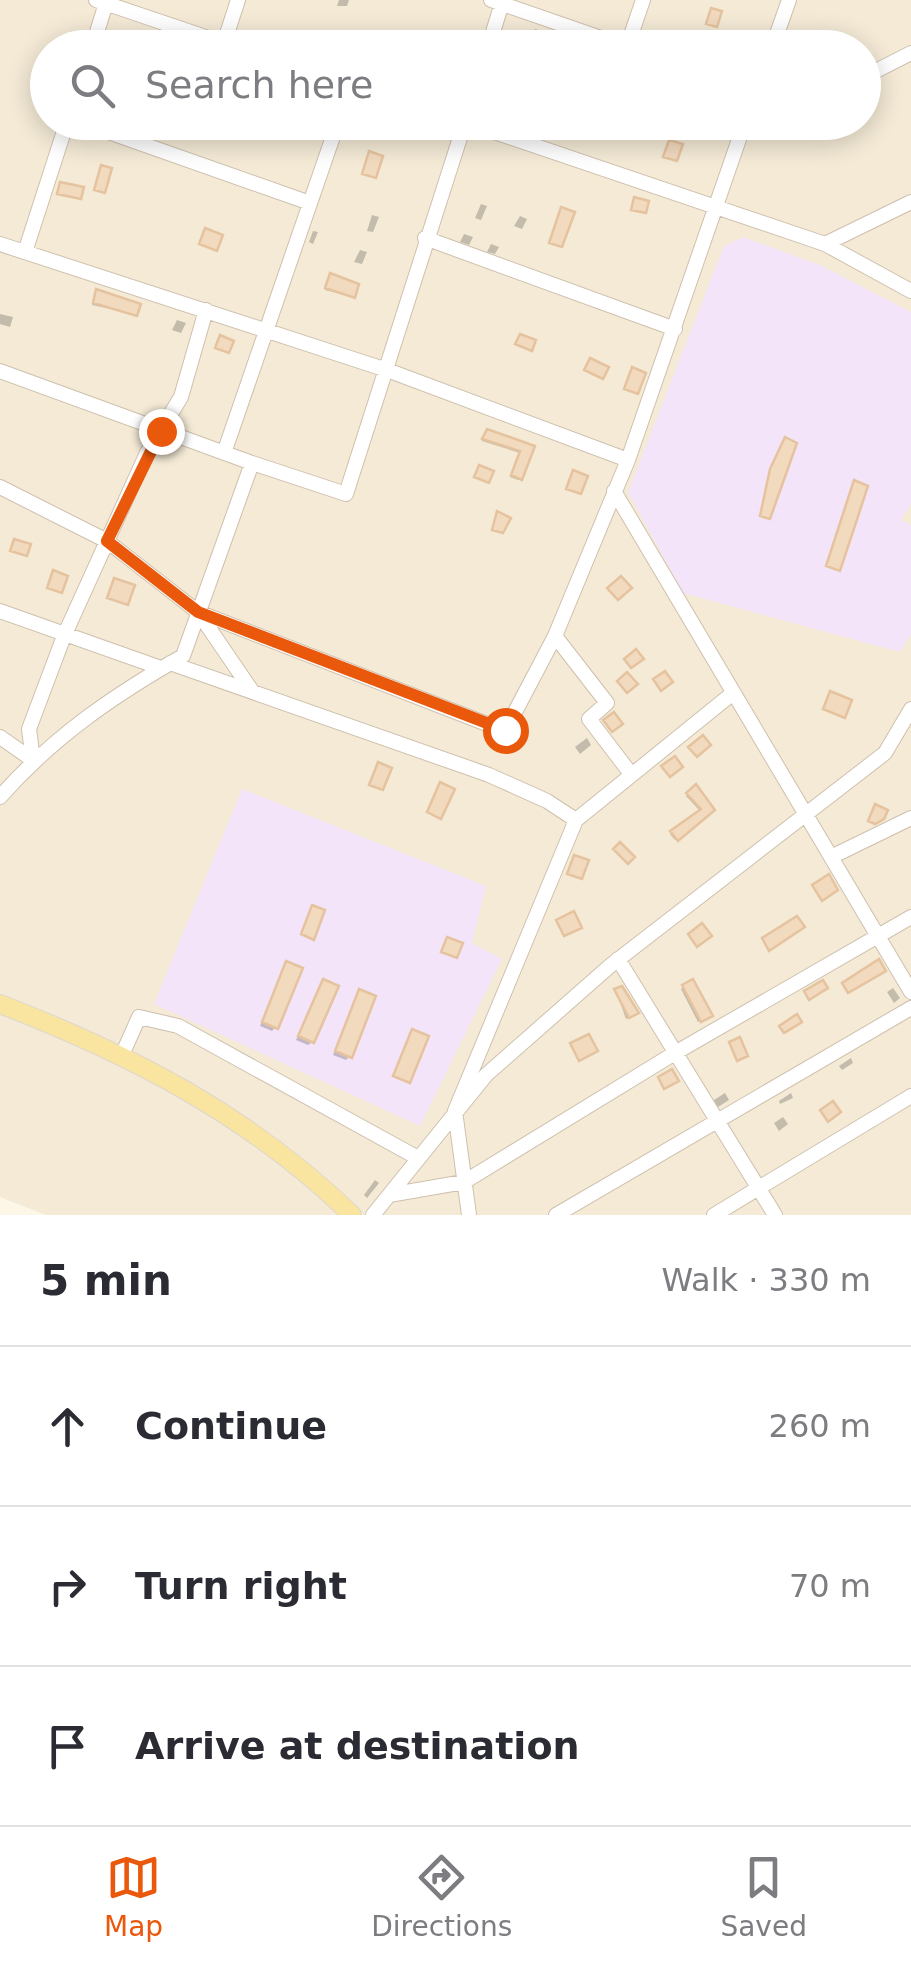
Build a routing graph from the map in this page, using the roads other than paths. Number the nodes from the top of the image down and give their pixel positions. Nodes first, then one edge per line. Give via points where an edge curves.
1 (238, 0) edge
2 (644, 0) edge
3 (789, 0) edge
4 (103, 1) edge
5 (499, 1) edge
6 (96, 30) edge
7 (187, 30) edge
8 (233, 30) edge
9 (492, 30) edge
10 (581, 30) edge
11 (634, 30) edge
12 (778, 30) edge
13 (911, 54) edge
14 (881, 69) edge
15 (61, 140) edge
16 (131, 140) edge
17 (332, 140) edge
18 (459, 140) edge
19 (518, 140) edge
20 (738, 140) edge
21 (911, 202) edge
22 (310, 203) junction
23 (714, 207) junction
24 (426, 238) junction
25 (0, 244) edge
26 (824, 244) junction
27 (25, 252) junction
28 (911, 291) edge
29 (206, 310) junction
30 (675, 329) junction
31 (266, 330) junction
32 (0, 370) edge
33 (387, 370) junction
34 (161, 431) junction
35 (224, 453) junction
36 (628, 460) junction
37 (252, 462) junction
38 (0, 487) edge
39 (614, 491) junction
40 (107, 541) junction
41 (0, 611) edge
42 (198, 612) junction
43 (64, 636) junction
44 (555, 636) junction
45 (166, 666) junction
46 (252, 691) junction
47 (733, 693) junction
48 (908, 720) edge
49 (0, 737) edge
50 (33, 760) junction
51 (631, 774) junction
52 (0, 797) edge
53 (806, 817) junction
54 (911, 818) edge
55 (576, 820) junction
56 (830, 857) junction
57 (911, 917) edge
58 (876, 934) junction
59 (618, 960) junction
60 (911, 992) edge
61 (0, 1004) edge
62 (911, 1008) edge
63 (674, 1053) junction
64 (122, 1055) junction
65 (911, 1096) edge
66 (455, 1110) junction
67 (716, 1122) junction
68 (418, 1158) junction
69 (464, 1182) junction
70 (760, 1187) junction
71 (389, 1194) junction
72 (352, 1215) edge
73 (373, 1215) edge
74 (469, 1215) edge
75 (556, 1215) edge
76 (714, 1215) edge
77 (775, 1215) edge

1 - 8 street
2 - 11 street
3 - 12 street
4 - 6 street
4 - 7 street
5 - 9 street
5 - 10 street
13 - 14 street
15 - 27 street
16 - 22 street
17 - 22 street
18 - 24 street
19 - 23 street
20 - 23 street
21 - 26 street
22 - 31 street
23 - 26 street
23 - 30 street
24 - 30 street
24 - 33 street
25 - 27 street
26 - 28 street
27 - 29 street
29 - 31 street
29 - 34 street via 182,397
30 - 36 street
31 - 33 street
31 - 35 street
32 - 34 street
33 - 36 street
33 - 37 street via 346,494
34 - 35 street
34 - 40 street
35 - 37 street
36 - 39 street
37 - 42 street
38 - 40 street
39 - 44 street
39 - 47 street
40 - 42 street
40 - 43 street
41 - 43 street
42 - 44 street via 505,730
42 - 45 street via 184,656
42 - 46 street
43 - 45 street
43 - 50 street via 30,729
44 - 51 street via 606,703 589,720
45 - 46 street
45 - 50 street via 109,698
46 - 55 street via 488,774
47 - 51 street
47 - 53 street
48 - 53 street via 885,754
49 - 50 street
50 - 52 street
51 - 55 street
53 - 56 street
53 - 59 street
54 - 56 street
55 - 66 street
56 - 58 street
57 - 58 street
58 - 60 street
58 - 63 street
59 - 63 street
59 - 66 street
61 - 64 main road
62 - 67 street
63 - 67 street
63 - 69 street
64 - 68 street via 139,1017 178,1026
64 - 72 main road via 245,1124
65 - 70 street
66 - 68 street
66 - 69 street
67 - 70 street
67 - 75 street
68 - 71 street
69 - 71 street
69 - 74 street
70 - 76 street
70 - 77 street
71 - 73 street

